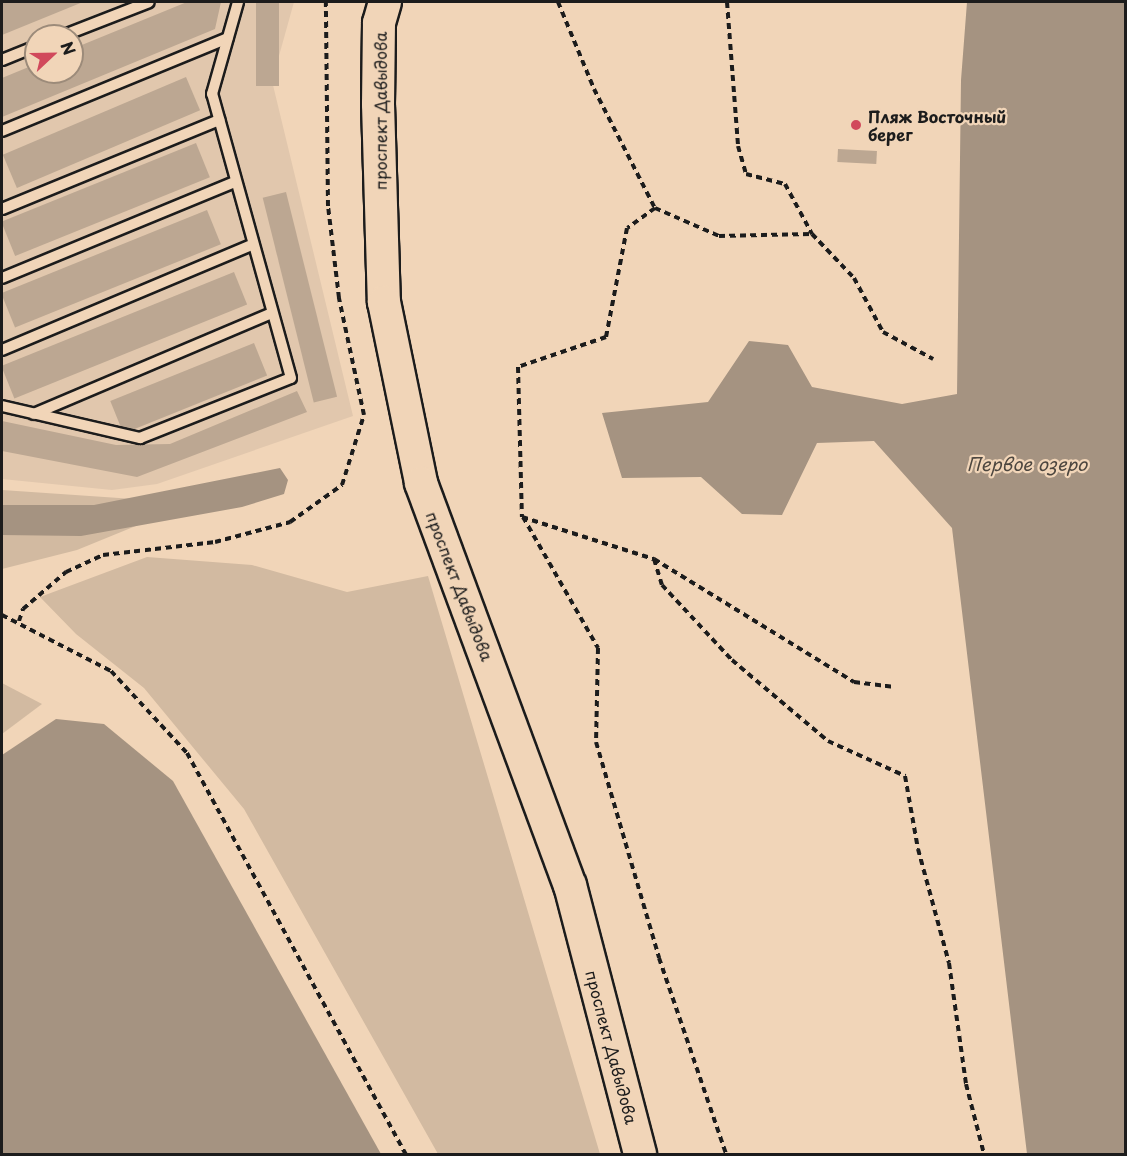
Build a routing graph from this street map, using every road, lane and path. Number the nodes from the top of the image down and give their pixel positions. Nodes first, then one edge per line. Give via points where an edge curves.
1 (149, 2) edge
2 (238, 2) edge
3 (385, 2) edge
4 (558, 2) edge
5 (727, 2) edge
6 (84, 27) edge
7 (228, 38) junction
8 (24, 51) edge
9 (2, 60) edge
10 (219, 120) junction
11 (2, 131) edge
12 (235, 182) junction
13 (655, 208) junction
14 (2, 209) edge
15 (812, 234) junction
16 (252, 245) junction
17 (2, 278) edge
18 (270, 314) junction
19 (2, 350) edge
20 (933, 359) dead end
21 (2, 406) edge
22 (34, 414) junction
23 (522, 517) junction
24 (654, 558) junction
25 (2, 615) edge
26 (895, 687) dead end
27 (406, 1155) edge
28 (640, 1155) edge
29 (726, 1155) edge
30 (984, 1155) edge

1 - 6 lane
2 - 7 lane
3 - 28 street, проспект Давыдова via 380,23 378,104 384,302 421,483 570,885
4 - 13 path via 594,89
5 - 15 path via 738,146 746,174 785,184
7 - 10 lane via 212,94
7 - 11 lane
8 - 9 lane
10 - 12 lane
10 - 14 lane
12 - 16 lane
12 - 17 lane
13 - 15 path via 719,236
13 - 23 path via 627,228 606,337 518,367
15 - 20 path via 854,278 883,332
16 - 18 lane
16 - 19 lane
18 - 22 lane
18 - 22 lane via 291,378 140,438
21 - 22 lane
23 - 24 path
23 - 29 path via 598,648 596,742 659,958
24 - 26 path via 854,682
24 - 30 path via 662,585 732,660 828,741 905,776 918,849 949,963 966,1084
25 - 27 path via 111,671 188,753

